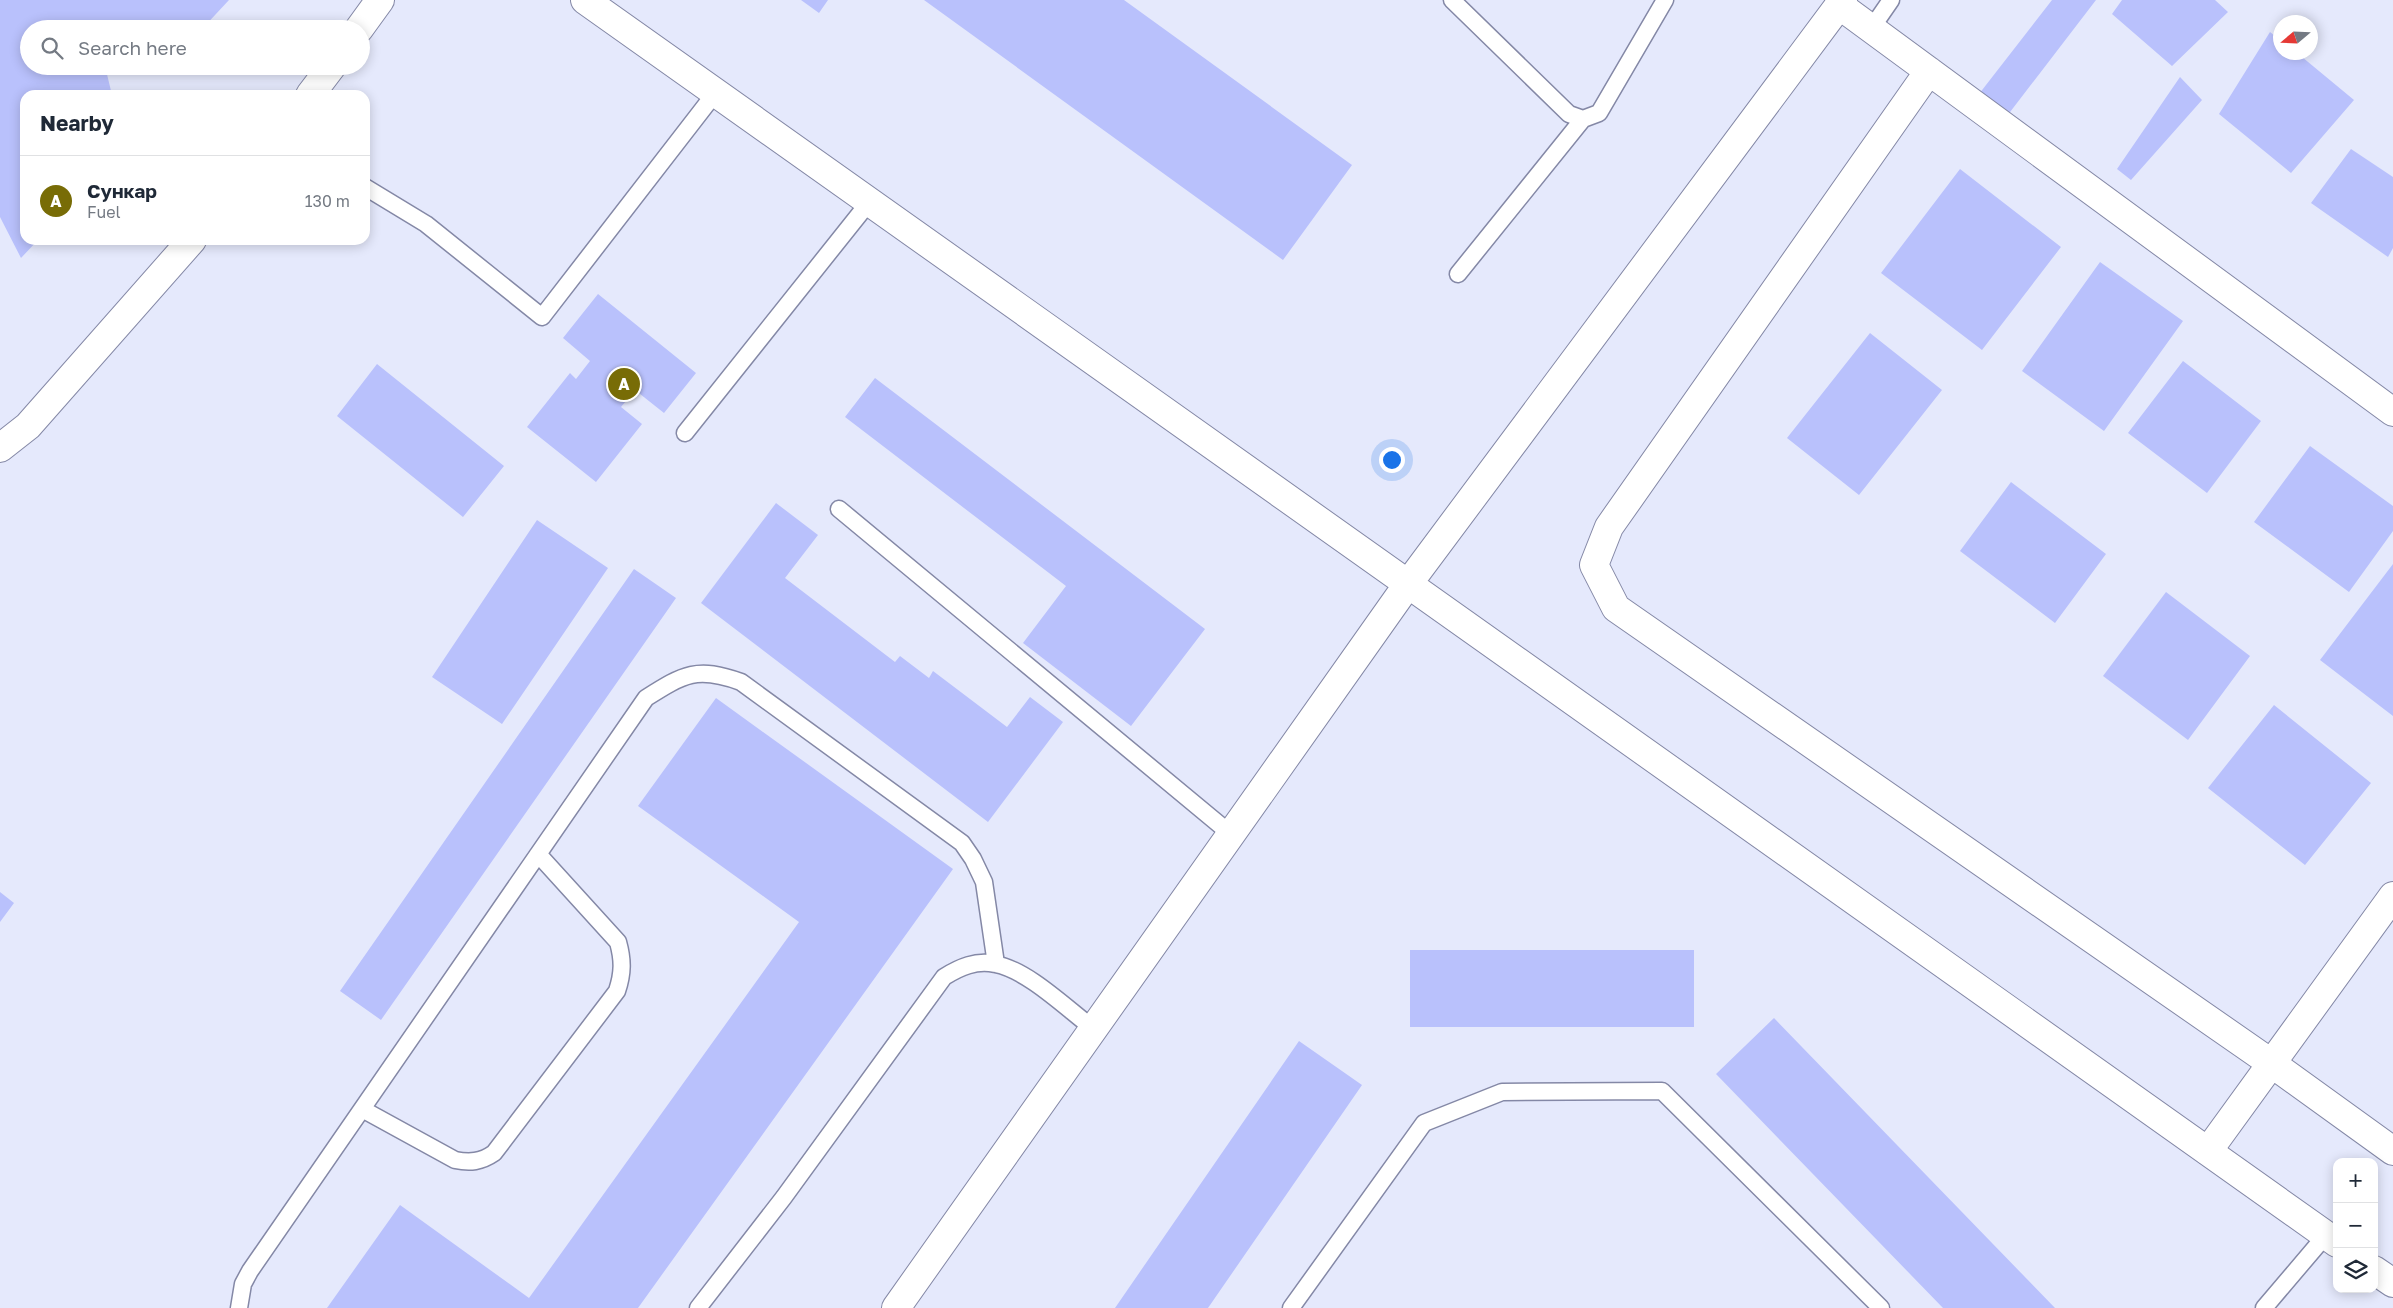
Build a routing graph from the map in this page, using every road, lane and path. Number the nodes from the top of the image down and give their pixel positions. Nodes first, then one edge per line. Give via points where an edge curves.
1 (380, 0) edge
2 (585, 0) edge
3 (1452, 0) edge
4 (1665, 0) edge
5 (1891, 0) edge
6 (1841, 3) edge
7 (366, 20) edge
8 (1871, 28) junction
9 (1930, 71) junction
10 (325, 75) edge
11 (314, 90) edge
12 (716, 92) junction
13 (1583, 119) junction
14 (370, 190) edge
15 (870, 201) junction
16 (188, 245) edge
17 (1458, 274) dead end
18 (2393, 412) edge
19 (685, 433) dead end
20 (0, 448) edge
21 (839, 509) dead end
22 (1408, 584) junction
23 (1232, 835) junction
24 (538, 854) junction
25 (2393, 896) edge
26 (996, 964) junction
27 (1094, 1030) junction
28 (2271, 1063) junction
29 (362, 1109) junction
30 (2208, 1151) junction
31 (2393, 1151) edge
32 (2331, 1239) edge
33 (2378, 1273) edge
34 (2393, 1283) edge
35 (239, 1308) edge
36 (698, 1308) edge
37 (896, 1308) edge
38 (1291, 1308) edge
39 (1881, 1308) edge
40 (2264, 1308) edge

1 - 7 street
2 - 12 street
3 - 13 lane via 1569,114
4 - 13 lane via 1599,113
5 - 8 lane
6 - 8 street
6 - 22 street
8 - 9 street
9 - 18 street
9 - 28 street via 1609,527 1594,564 1616,608
10 - 11 street
12 - 14 lane via 542,317 426,224
12 - 15 street
13 - 17 lane
15 - 19 lane
15 - 22 street
16 - 20 street via 28,426
21 - 23 lane
22 - 23 street
22 - 30 street
23 - 27 street
24 - 26 lane via 646,698 692,673 719,674 741,682 962,843 984,882
24 - 29 lane
24 - 29 lane via 618,942 623,975 617,990 494,1153 486,1158 466,1162 455,1160
25 - 28 street
26 - 27 lane via 1024,976
26 - 36 lane via 981,962 968,965 944,976 784,1197
27 - 37 street
28 - 30 street
28 - 31 street
29 - 35 lane via 250,1271 242,1284
30 - 32 street
32 - 40 lane
33 - 34 street
38 - 39 lane via 1424,1123 1502,1092 1622,1091 1662,1091

